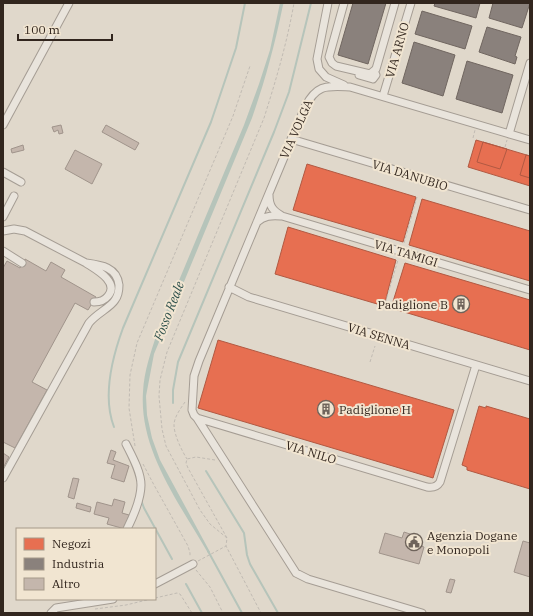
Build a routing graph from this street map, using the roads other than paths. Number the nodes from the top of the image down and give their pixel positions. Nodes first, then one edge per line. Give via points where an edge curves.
1 (69, 3) edge
2 (328, 3) edge
3 (344, 3) edge
4 (395, 3) edge
5 (411, 3) edge
6 (530, 63) edge
7 (374, 71) junction
8 (357, 74) dead end
9 (350, 87) junction
10 (383, 96) junction
11 (3, 125) edge
12 (509, 134) junction
13 (291, 139) junction
14 (530, 140) edge
15 (3, 174) edge
16 (21, 182) dead end
17 (270, 189) junction
18 (14, 196) dead end
19 (530, 210) edge
20 (3, 216) edge
21 (282, 216) junction
22 (255, 226) junction
23 (3, 231) edge
24 (3, 251) edge
25 (22, 262) dead end
26 (86, 263) junction
27 (229, 286) junction
28 (530, 290) edge
29 (94, 302) dead end
30 (476, 365) junction
31 (530, 381) edge
32 (198, 418) junction
33 (126, 444) dead end
34 (3, 478) edge
35 (128, 528) edge
36 (192, 564) road end
37 (156, 583) edge
38 (101, 600) edge
39 (89, 601) edge
40 (51, 613) edge
41 (422, 613) edge

1 - 11 street
2 - 9 street via 317,59 319,69 326,77
3 - 7 street via 329,57 336,66 370,74
4 - 7 street
5 - 10 street, VIA ARNO
6 - 12 street
7 - 8 street via 376,77 371,80
9 - 10 street, VIA VOLGA
9 - 13 street, VIA VOLGA via 328,86 314,92 304,106
10 - 12 street, VIA VOLGA
12 - 14 street, VIA VOLGA
13 - 17 street, VIA VOLGA
13 - 19 street, VIA DANUBIO
15 - 16 street
17 - 21 street via 270,205
17 - 22 street, VIA VOLGA
18 - 20 street
21 - 22 street, VIA TAMIGI via 265,217
21 - 28 street, VIA TAMIGI
22 - 27 street, VIA VOLGA
23 - 26 street via 25,231
24 - 25 street
26 - 29 street via 105,276 111,287 107,298
26 - 34 street via 105,266 114,272 119,284 118,295 90,322
27 - 30 street, VIA SENNA via 249,297
27 - 32 street via 194,376 192,410
30 - 31 street, VIA SENNA
30 - 32 street, VIA NILO via 448,457 436,486 430,487
32 - 41 street via 298,575
33 - 35 street via 141,485 134,515
36 - 37 street
38 - 39 street
39 - 40 street via 56,608

